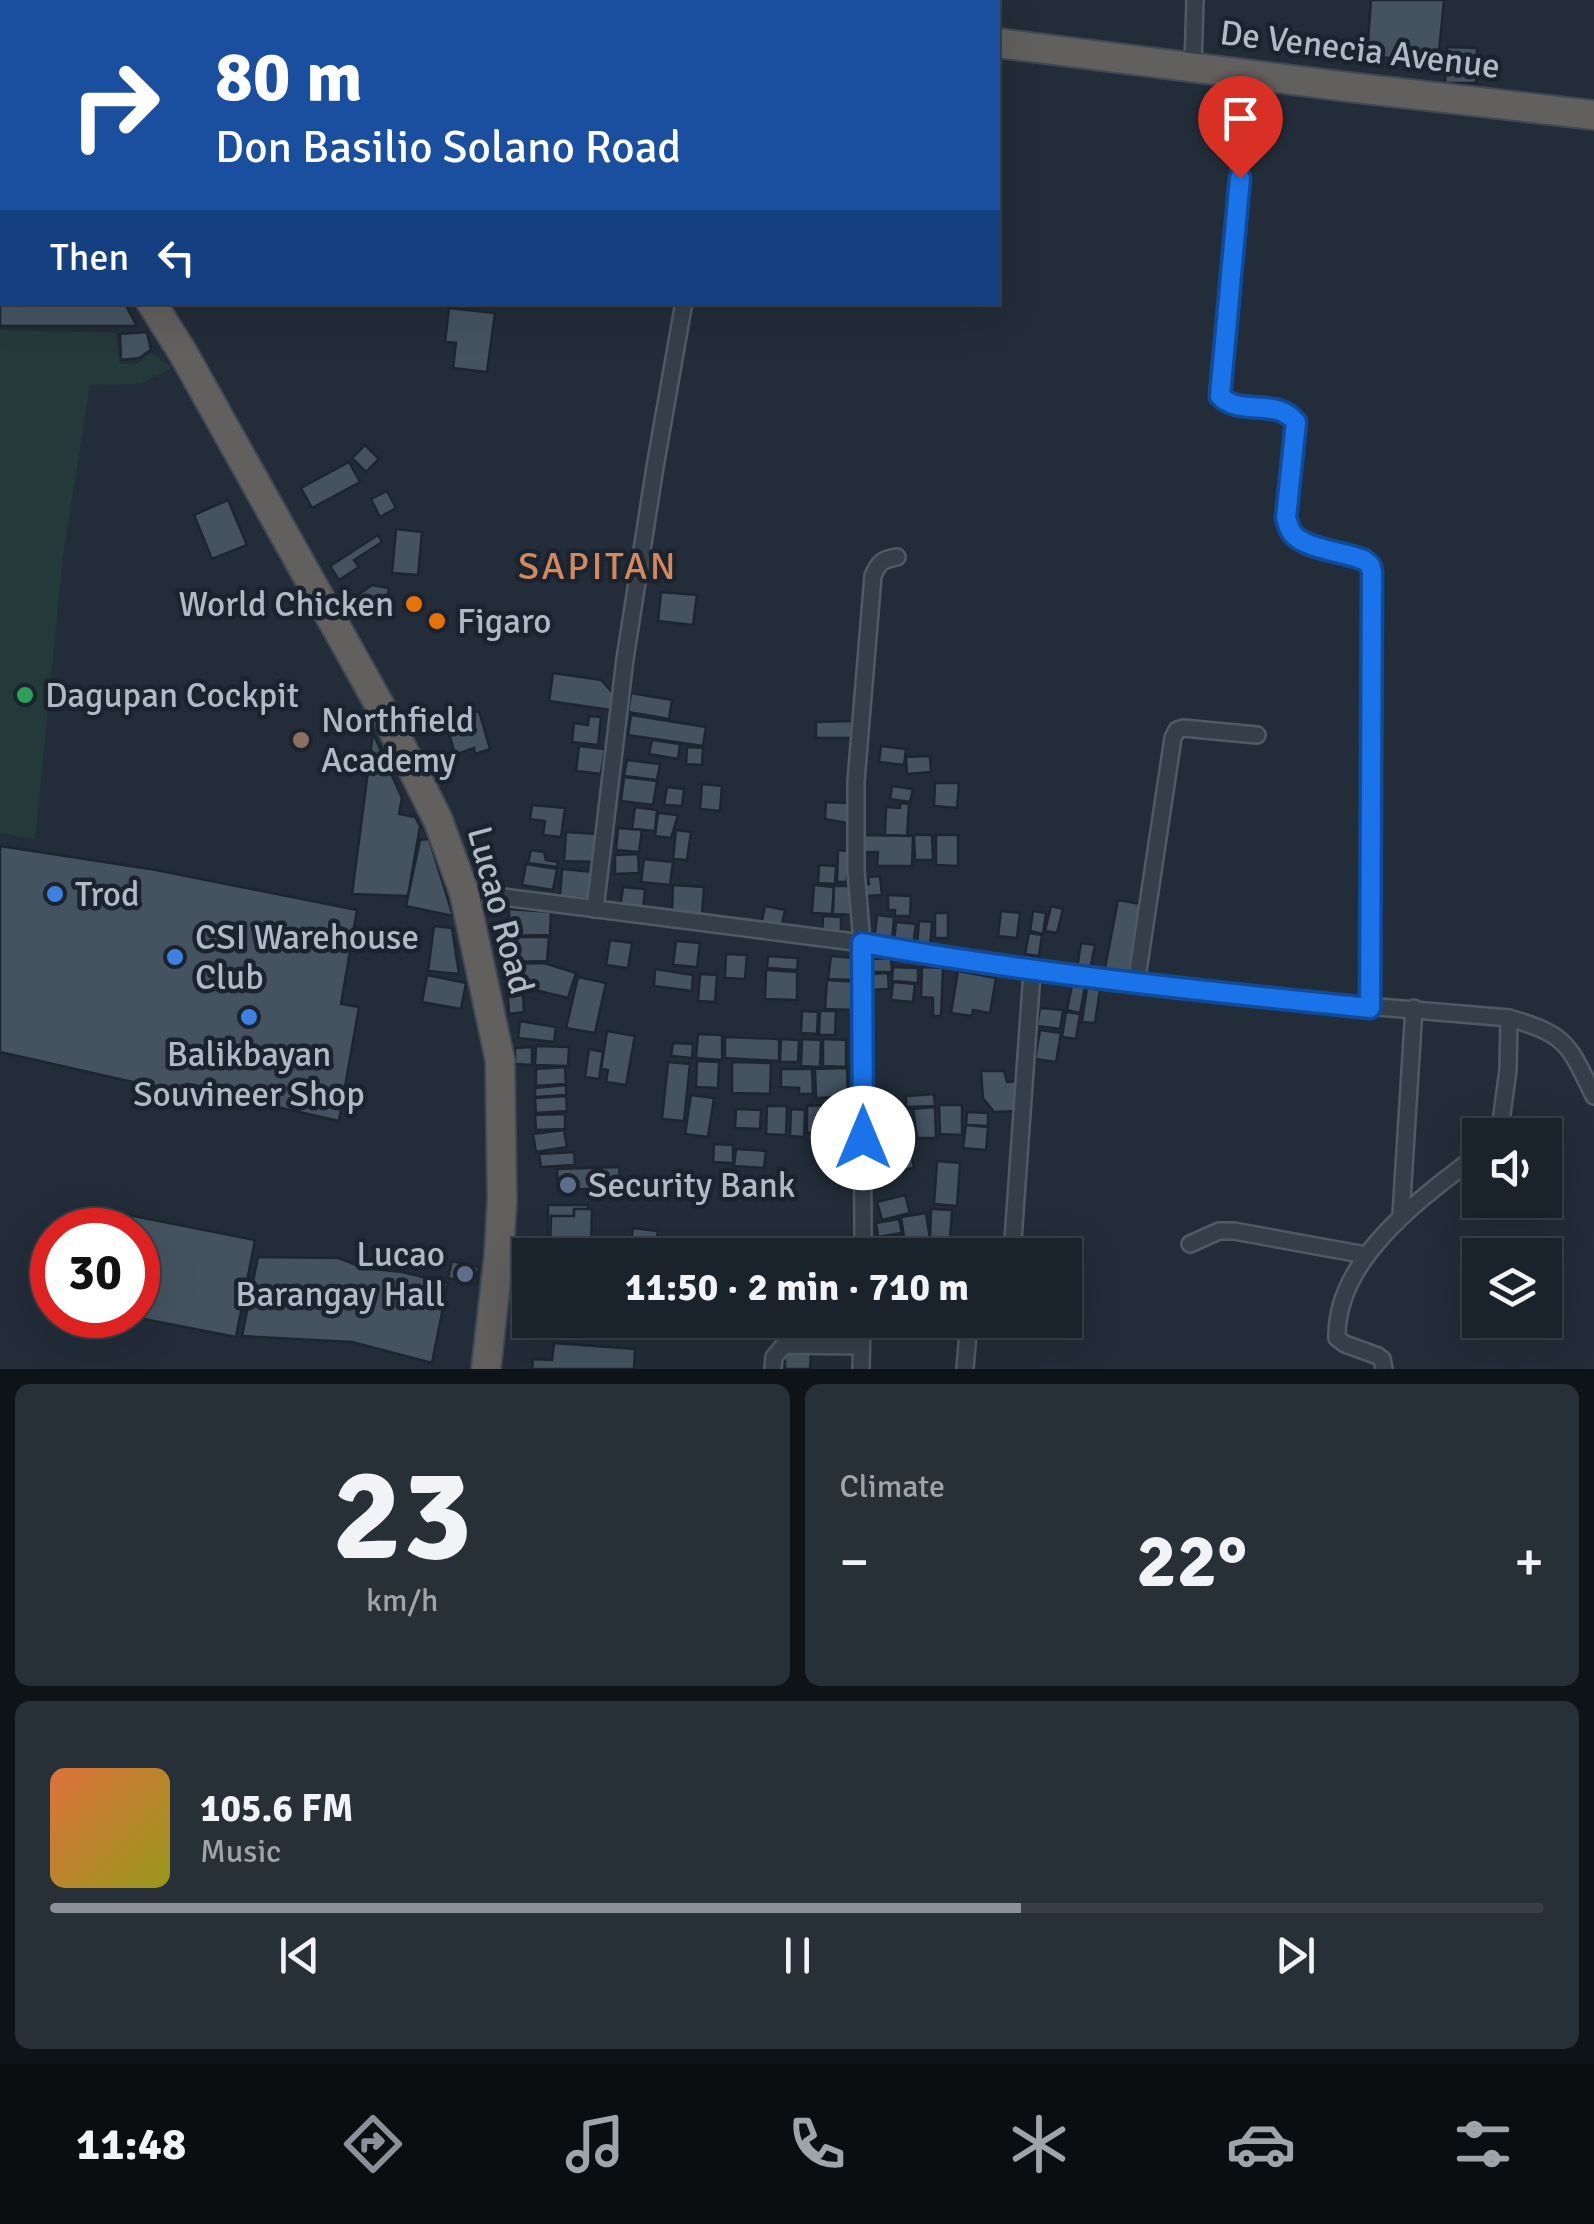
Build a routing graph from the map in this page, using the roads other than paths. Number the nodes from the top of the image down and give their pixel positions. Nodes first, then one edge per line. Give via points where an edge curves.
1 (1196, 0) edge
2 (1000, 42) edge
3 (1193, 66) junction
4 (1249, 74) junction
5 (1594, 115) edge
6 (154, 305) edge
7 (683, 305) edge
8 (898, 557) dead end
9 (1257, 735) dead end
10 (464, 892) junction
11 (594, 909) junction
12 (862, 943) junction
13 (1032, 972) junction
14 (1136, 984) junction
15 (1370, 1008) junction
16 (1414, 1008) junction
17 (1510, 1018) junction
18 (1594, 1096) edge
19 (1501, 1118) edge
20 (1462, 1167) edge
21 (1401, 1215) junction
22 (863, 1238) edge
23 (1012, 1238) edge
24 (1190, 1244) dead end
25 (1366, 1255) junction
26 (862, 1338) edge
27 (968, 1338) edge
28 (862, 1346) junction
29 (486, 1369) edge
30 (773, 1369) edge
31 (861, 1369) edge
32 (965, 1369) edge
33 (1384, 1369) edge

1 - 3 street
2 - 3 highway, De Venecia Avenue
3 - 4 highway, De Venecia Avenue
4 - 5 highway, De Venecia Avenue
4 - 15 street via 1218,392 1229,404 1278,408 1293,418 1290,531 1308,544 1364,560 1372,572
6 - 10 highway, Lucao Road via 372,690 438,820
7 - 11 street via 625,659
8 - 12 street via 876,568 869,612 856,781
9 - 14 street via 1184,728 1173,738
10 - 11 street
10 - 29 highway, Lucao Road via 500,1060 502,1200
11 - 12 street
12 - 13 street
12 - 22 street
13 - 14 street
13 - 23 street
14 - 15 street
15 - 16 street
16 - 17 street
16 - 21 street
17 - 18 street via 1560,1039
17 - 19 street
20 - 21 street
21 - 25 street
24 - 25 street via 1234,1231
25 - 33 street via 1348,1288 1337,1338 1382,1358
26 - 28 street
27 - 32 street
28 - 30 street via 784,1345
28 - 31 street

